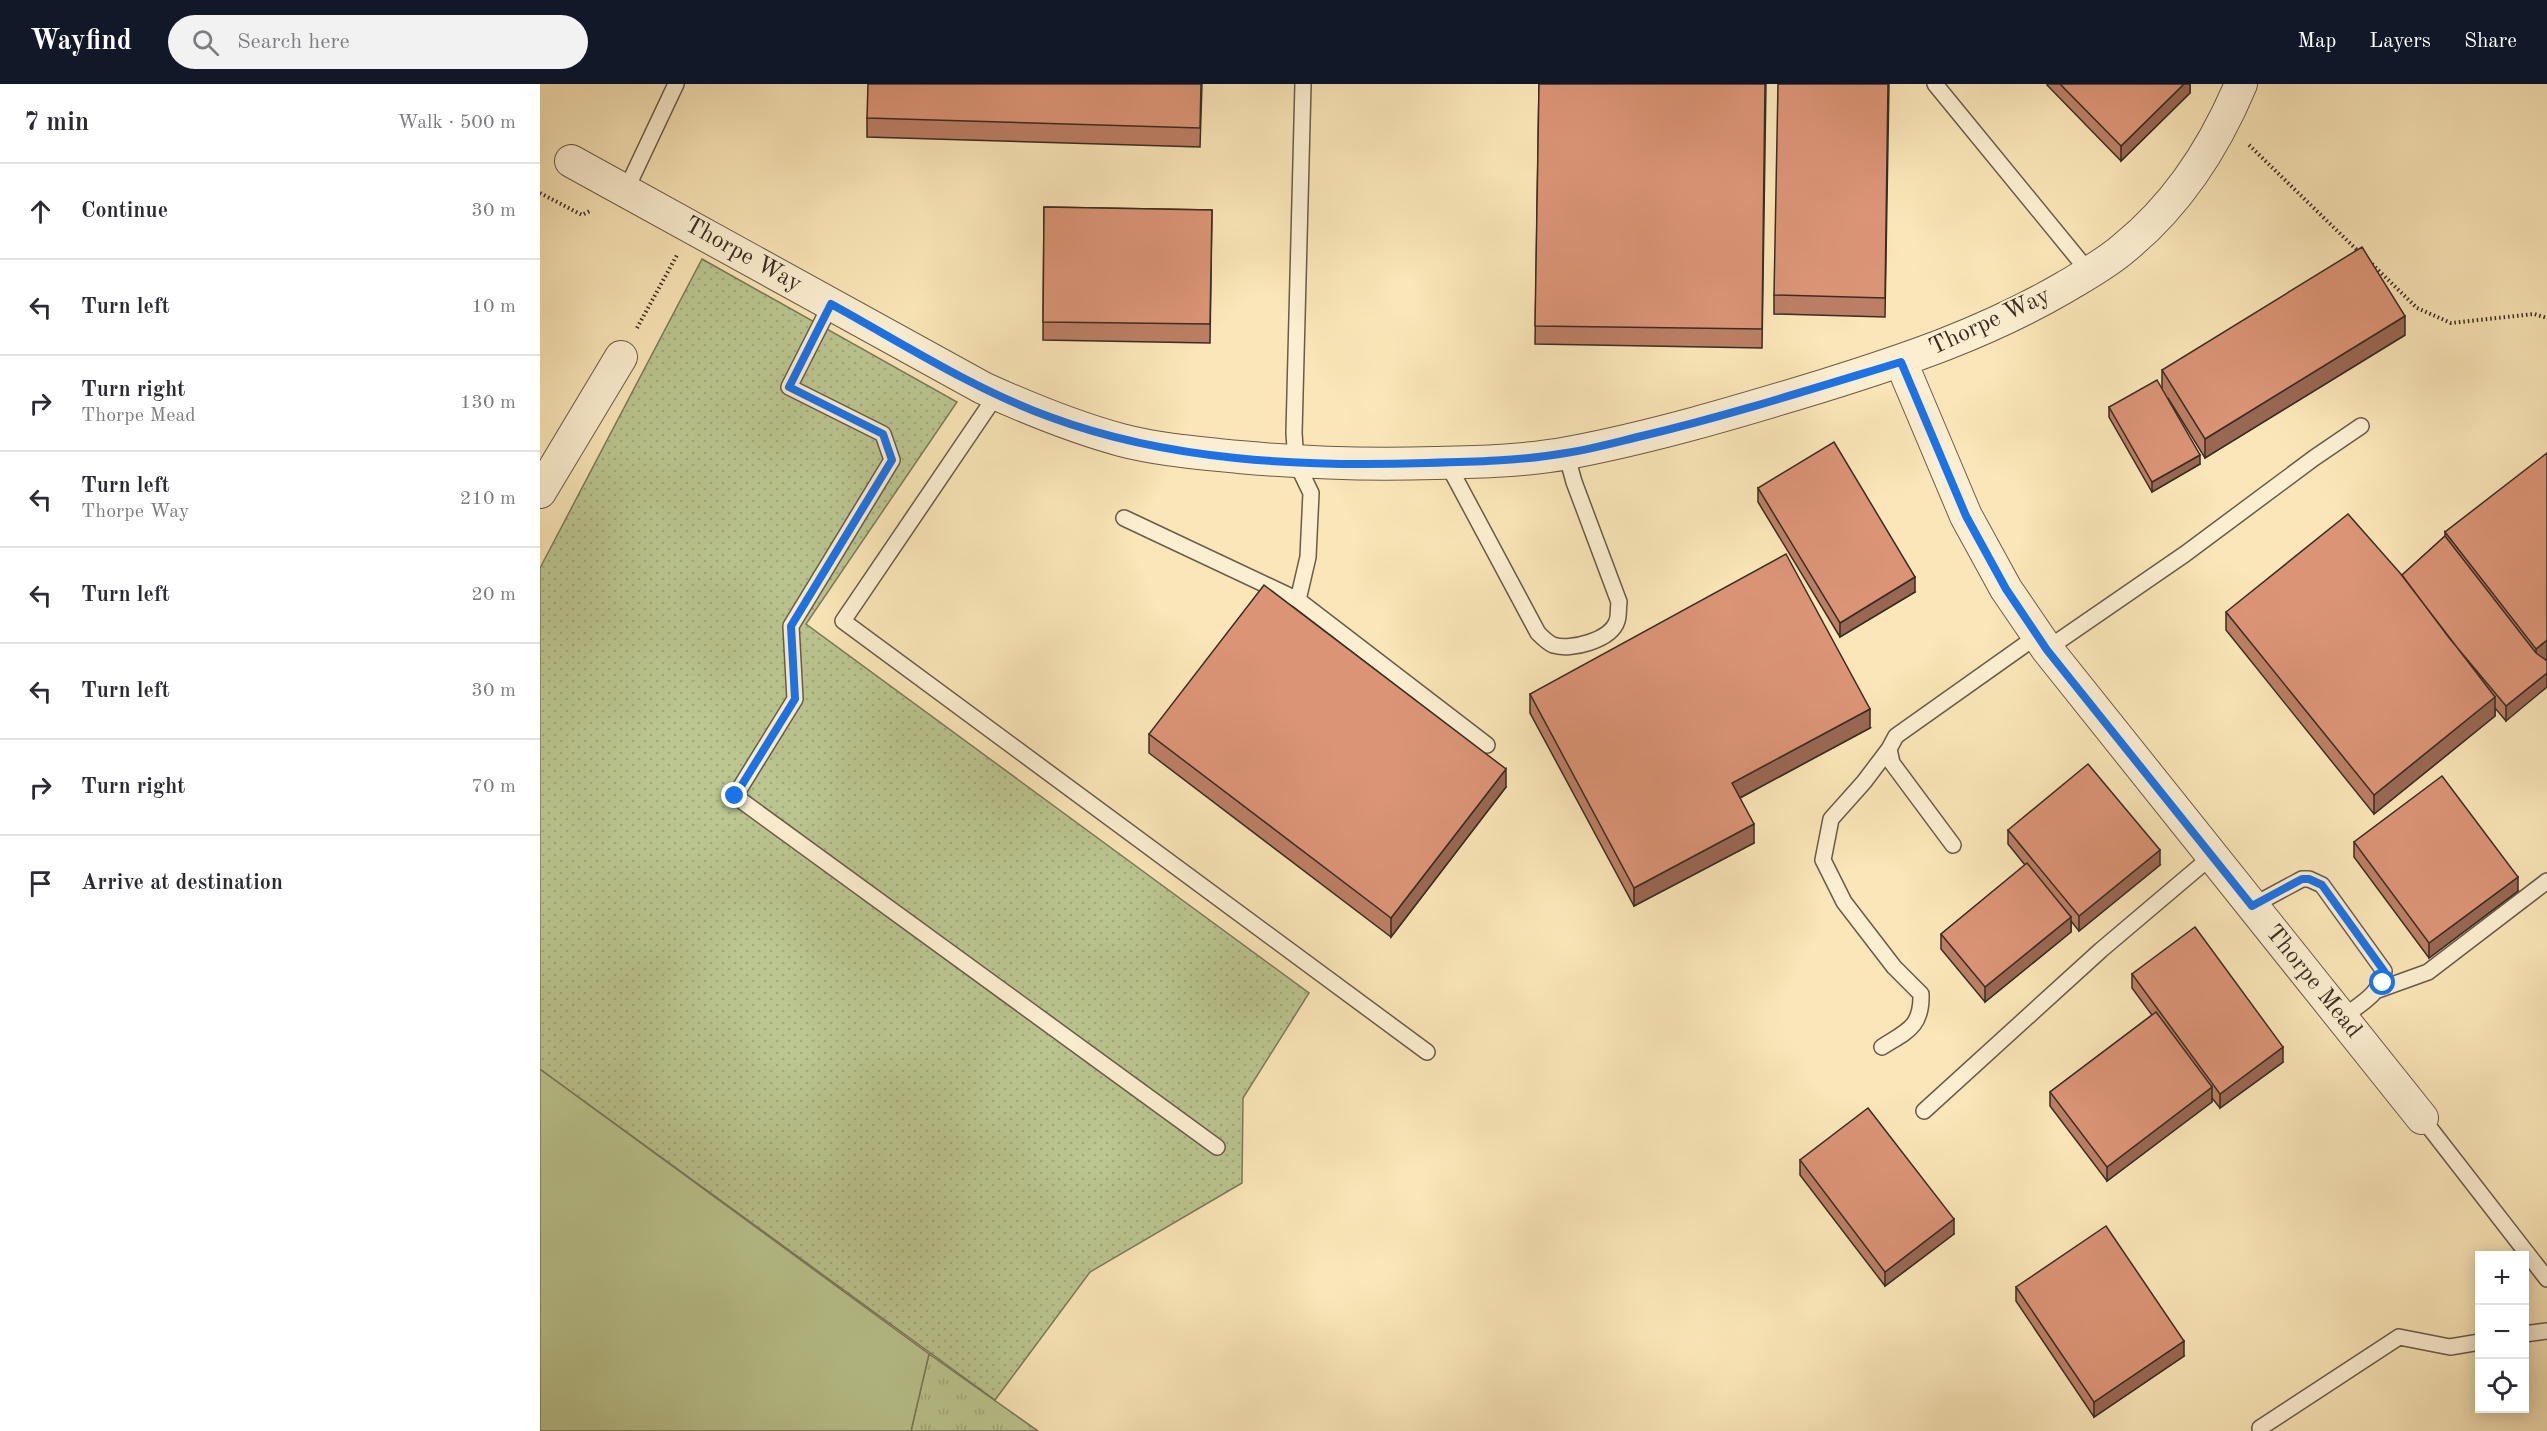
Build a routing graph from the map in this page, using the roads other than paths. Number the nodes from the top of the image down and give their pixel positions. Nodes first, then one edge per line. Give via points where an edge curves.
1 (676, 84) edge
2 (1303, 84) edge
3 (1935, 84) edge
4 (2241, 84) edge
5 (571, 161) dead end
6 (626, 190) junction
7 (2089, 272) junction
8 (831, 304) junction
9 (621, 357) road end
10 (1901, 362) junction
11 (997, 394) junction
12 (2361, 426) dead end
13 (1566, 453) junction
14 (1296, 462) junction
15 (1447, 463) junction
16 (540, 492) edge
17 (1124, 518) dead end
18 (1298, 600) junction
19 (2042, 643) junction
20 (1487, 745) dead end
21 (1888, 749) junction
22 (1953, 845) dead end
23 (2212, 856) junction
24 (2547, 880) edge
25 (2252, 906) junction
26 (2378, 990) junction
27 (2342, 1018) junction
28 (1882, 1047) dead end
29 (1427, 1052) dead end
30 (1924, 1111) dead end
31 (2422, 1118) joint
32 (1217, 1147) dead end
33 (2547, 1278) edge
34 (2547, 1330) edge
35 (2529, 1333) edge
36 (2475, 1343) edge
37 (2261, 1430) edge

1 - 6 lane
2 - 14 lane
3 - 7 lane
4 - 7 street, Thorpe Way via 2225,122 2196,169 2161,212 2123,249
5 - 6 street, Thorpe Way
6 - 8 street, Thorpe Way
7 - 10 street, Thorpe Way via 1980,332
8 - 11 street, Thorpe Way
8 - 32 lane via 789,387 883,434 892,460 791,626 795,699 735,796
9 - 16 street
10 - 13 street, Thorpe Way via 1703,422
10 - 19 street, Thorpe Mead via 1966,516 2006,589
11 - 14 street, Thorpe Way via 1050,417 1122,440
11 - 29 lane via 843,621
12 - 19 lane via 2184,554
13 - 15 street, Thorpe Way
13 - 15 lane via 1619,602 1617,622 1603,638 1587,644 1553,645 1538,633
14 - 15 street, Thorpe Way
14 - 18 lane via 1311,494 1308,557
17 - 18 lane
18 - 20 lane
19 - 21 lane via 1896,736
19 - 23 street, Thorpe Mead
21 - 22 lane via 1892,763
21 - 28 lane via 1831,819 1824,860 1844,902 1894,967 1922,994 1922,1010 1914,1028
23 - 25 street, Thorpe Mead
23 - 30 lane via 2101,950
24 - 26 lane via 2428,972
25 - 26 lane via 2302,879 2322,885 2384,971
25 - 27 street, Thorpe Mead
26 - 27 lane
27 - 31 street, Thorpe Mead
31 - 33 lane
34 - 35 lane
36 - 37 lane via 2450,1347 2399,1337

